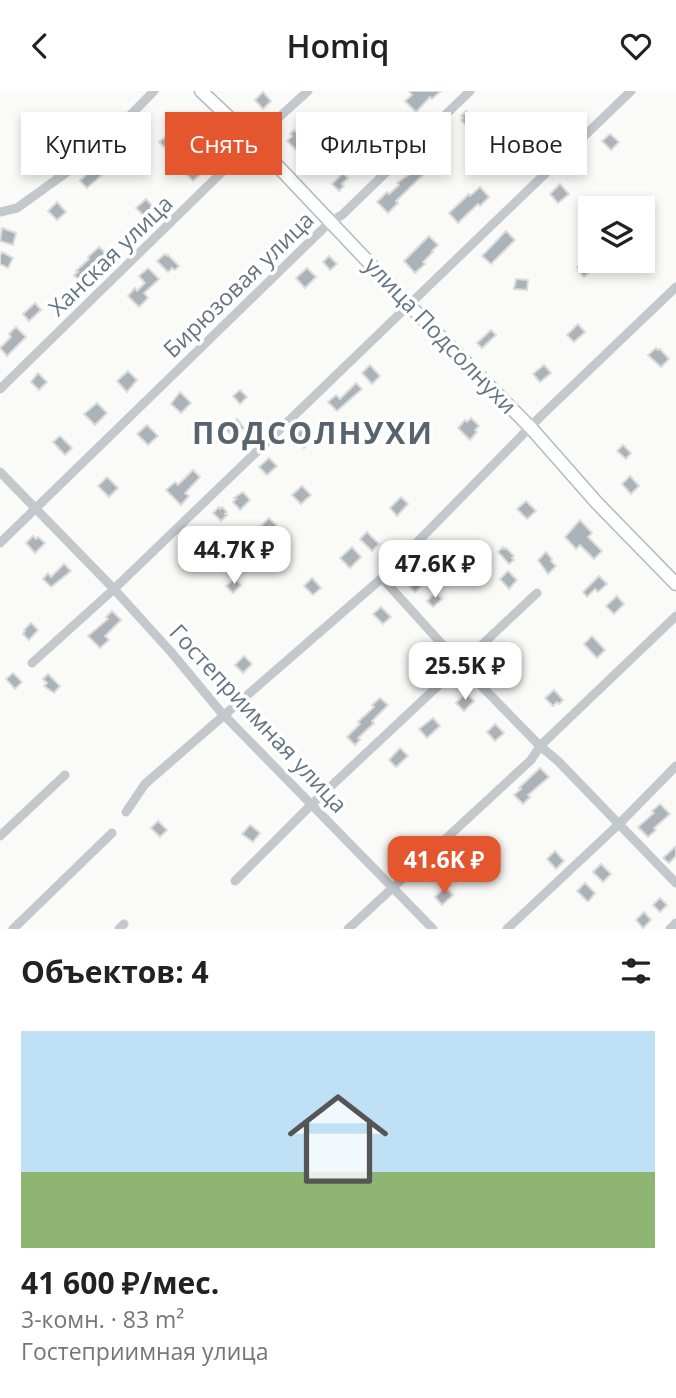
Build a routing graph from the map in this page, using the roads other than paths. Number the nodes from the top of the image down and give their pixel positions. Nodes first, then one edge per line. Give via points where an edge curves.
1 (155, 91) edge
2 (201, 91) edge
3 (308, 91) edge
4 (470, 91) edge
5 (631, 91) edge
6 (223, 112) edge
7 (282, 115) edge
8 (282, 170) edge
9 (219, 175) edge
10 (0, 212) edge
11 (331, 221) junction
12 (676, 287) edge
13 (409, 305) junction
14 (0, 389) edge
15 (531, 428) junction
16 (0, 472) edge
17 (36, 508) junction
18 (0, 543) edge
19 (382, 578) junction
20 (676, 584) edge
21 (114, 589) junction
22 (537, 593) dead end
23 (676, 616) edge
24 (32, 663) dead end
25 (460, 664) junction
26 (224, 714) junction
27 (540, 745) junction
28 (676, 766) edge
29 (65, 775) dead end
30 (312, 804) junction
31 (126, 812) dead end
32 (620, 824) junction
33 (112, 833) dead end
34 (0, 836) edge
35 (235, 881) dead end
36 (676, 883) edge
37 (392, 887) junction
38 (676, 923) edge
39 (13, 929) edge
40 (348, 929) edge
41 (433, 929) edge
42 (507, 929) edge
43 (670, 929) edge

1 - 10 street via 92,154 17,208
2 - 6 street, улица Подсолнухи
3 - 7 street, Ханская улица
4 - 11 street, Бирюзовая улица
5 - 13 street
8 - 11 street, улица Подсолнухи
9 - 14 street, Ханская улица
11 - 13 street, улица Подсолнухи
11 - 17 street, Бирюзовая улица
12 - 15 street
13 - 15 street, улица Подсолнухи
13 - 21 street
15 - 19 street
15 - 20 street, улица Подсолнухи
16 - 17 street, Гостеприимная улица
17 - 18 street, Бирюзовая улица
17 - 21 street, Гостеприимная улица
19 - 25 street
19 - 26 street
21 - 24 street
21 - 26 street, Гостеприимная улица
22 - 25 street
23 - 27 street
25 - 27 street
25 - 30 street
26 - 30 street, Гостеприимная улица
26 - 31 street via 145,784
27 - 32 street
27 - 37 street via 531,760
28 - 32 street
29 - 34 street
30 - 35 street
30 - 37 street, Гостеприимная улица
32 - 36 street
32 - 42 street
33 - 39 street
37 - 40 street
37 - 41 street, Гостеприимная улица
38 - 43 street

